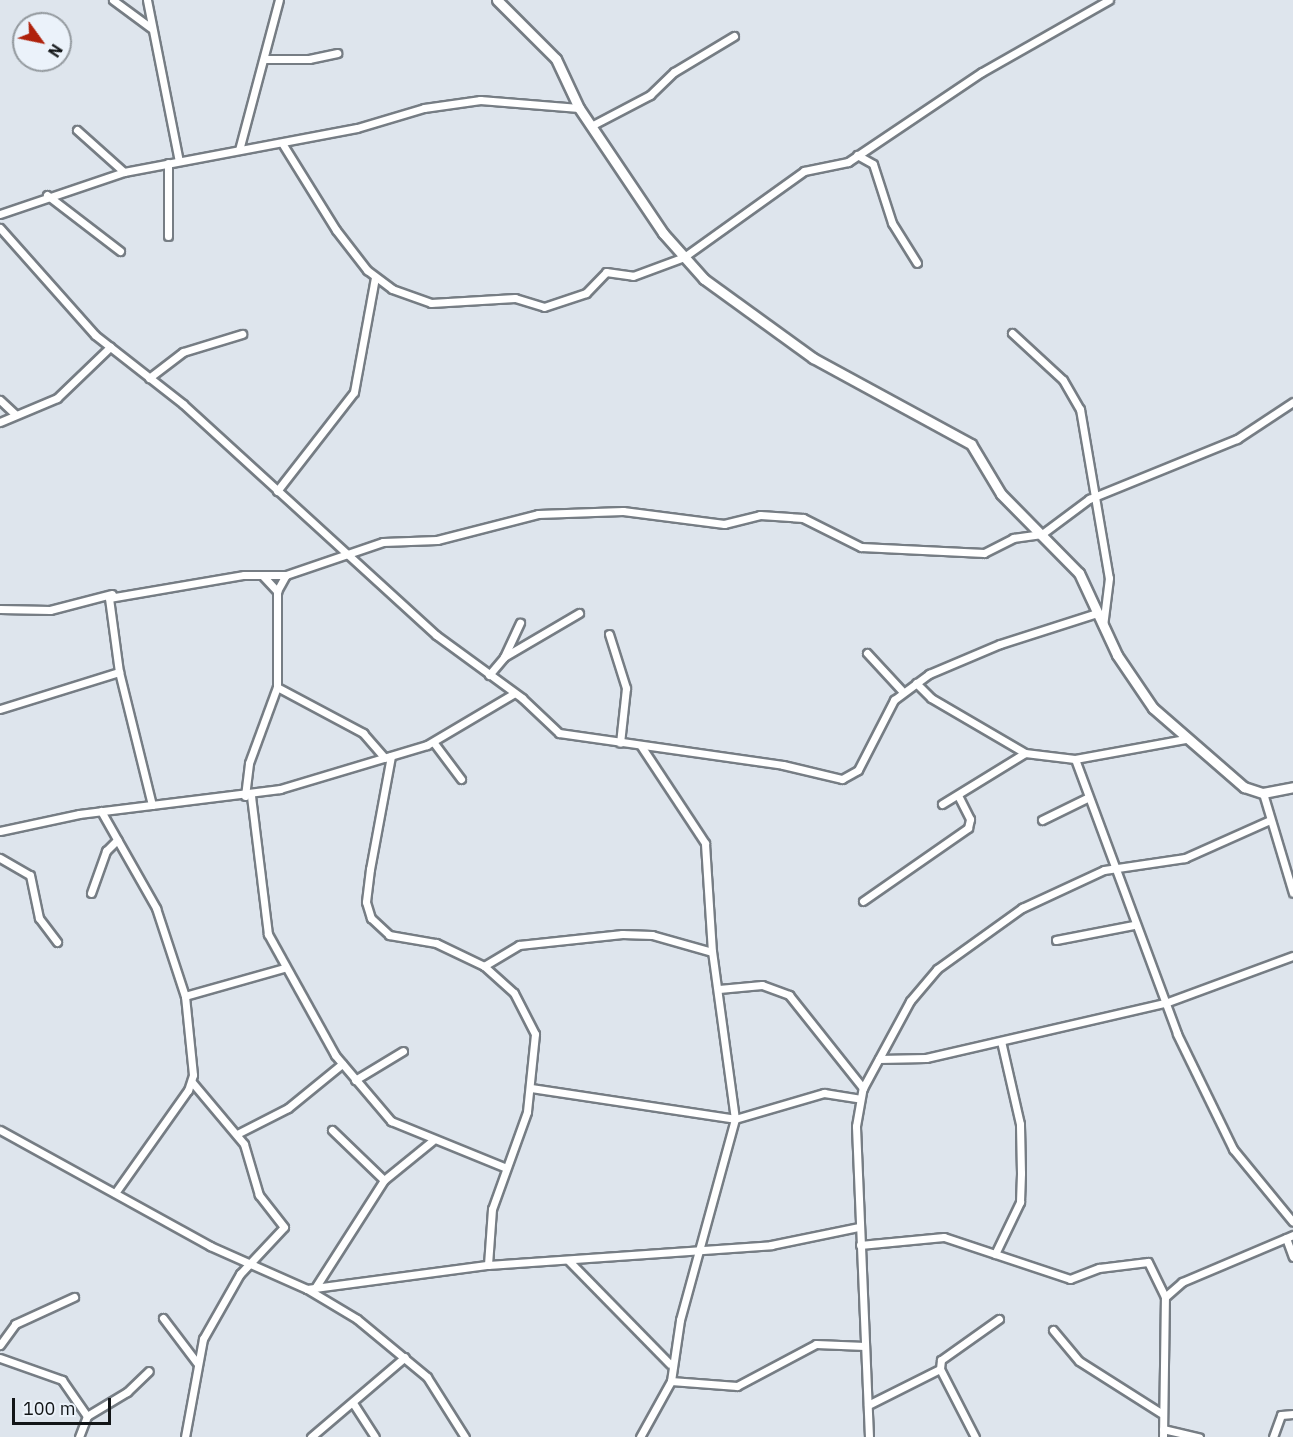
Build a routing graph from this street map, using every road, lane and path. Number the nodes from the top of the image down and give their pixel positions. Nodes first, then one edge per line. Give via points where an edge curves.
1 (112, 0) edge
2 (147, 0) edge
3 (279, 0) edge
4 (497, 0) edge
5 (1109, 0) edge
6 (151, 28) junction
7 (734, 36) dead end
8 (337, 53) dead end
9 (264, 59) junction
10 (579, 108) junction
11 (591, 126) junction
12 (77, 130) dead end
13 (282, 143) junction
14 (239, 150) junction
15 (857, 155) junction
16 (179, 161) junction
17 (168, 163) junction
18 (124, 172) junction
19 (47, 195) junction
20 (0, 214) edge
21 (0, 228) edge
22 (168, 236) dead end
23 (120, 251) dead end
24 (684, 257) junction
25 (917, 263) dead end
26 (375, 278) junction
27 (1012, 333) dead end
28 (242, 334) dead end
29 (110, 347) junction
30 (148, 378) junction
31 (0, 400) edge
32 (1293, 402) edge
33 (15, 414) junction
34 (0, 422) edge
35 (277, 491) junction
36 (1097, 496) junction
37 (1042, 534) junction
38 (350, 557) junction
39 (286, 575) junction
40 (263, 576) junction
41 (277, 591) junction
42 (114, 594) junction
43 (0, 609) edge
44 (579, 613) dead end
45 (1097, 613) junction
46 (520, 623) dead end
47 (1103, 626) junction
48 (609, 634) dead end
49 (867, 653) dead end
50 (504, 657) junction
51 (119, 672) junction
52 (489, 675) junction
53 (916, 683) junction
54 (277, 687) junction
55 (903, 693) junction
56 (513, 694) junction
57 (0, 710) edge
58 (1185, 739) junction
59 (434, 742) junction
60 (620, 744) junction
61 (641, 746) junction
62 (1025, 753) junction
63 (388, 757) junction
64 (1075, 759) junction
65 (462, 778) dead end
66 (1293, 787) edge
67 (1263, 793) junction
68 (958, 795) junction
69 (248, 796) junction
70 (1087, 798) junction
71 (942, 804) dead end
72 (152, 805) junction
73 (101, 811) junction
74 (1042, 820) dead end
75 (1270, 820) junction
76 (0, 831) edge
77 (117, 840) junction
78 (0, 858) edge
79 (1117, 867) junction
80 (92, 893) dead end
81 (1293, 893) edge
82 (863, 901) dead end
83 (1134, 925) junction
84 (1056, 940) dead end
85 (57, 942) dead end
86 (712, 952) junction
87 (1293, 956) edge
88 (484, 966) junction
89 (284, 968) junction
90 (719, 989) junction
91 (185, 996) junction
92 (1165, 1003) junction
93 (1001, 1041) junction
94 (403, 1051) dead end
95 (879, 1059) junction
96 (342, 1064) junction
97 (356, 1080) junction
98 (192, 1082) junction
99 (531, 1088) junction
100 (863, 1088) junction
101 (860, 1099) junction
102 (735, 1119) junction
103 (0, 1130) edge
104 (332, 1130) dead end
105 (237, 1134) junction
106 (432, 1141) junction
107 (504, 1167) junction
108 (384, 1180) junction
109 (115, 1193) junction
110 (1293, 1222) edge
111 (859, 1227) junction
112 (1289, 1237) edge
113 (860, 1245) junction
114 (701, 1253) junction
115 (995, 1254) junction
116 (1293, 1257) edge
117 (569, 1261) junction
118 (248, 1265) junction
119 (488, 1265) junction
120 (315, 1288) junction
121 (307, 1289) junction
122 (1165, 1297) junction
123 (74, 1298) dead end
124 (163, 1318) dead end
125 (999, 1319) dead end
126 (1053, 1330) dead end
127 (0, 1346) edge
128 (865, 1346) junction
129 (405, 1357) junction
130 (0, 1358) edge
131 (197, 1363) junction
132 (670, 1364) junction
133 (940, 1369) junction
134 (148, 1371) dead end
135 (671, 1381) junction
136 (353, 1403) junction
137 (868, 1405) junction
138 (1161, 1413) junction
139 (1293, 1414) edge
140 (87, 1416) junction
141 (1163, 1433) edge
142 (79, 1437) edge
143 (185, 1437) edge
144 (310, 1437) edge
145 (375, 1437) edge
146 (465, 1437) edge
147 (640, 1437) edge
148 (869, 1437) edge
149 (975, 1437) edge
150 (1199, 1437) edge
151 (1273, 1437) edge

1 - 6 street
2 - 6 street
3 - 9 street
4 - 10 street via 556,59
5 - 15 street via 982,72
6 - 16 street
7 - 11 street via 674,72 650,95
8 - 9 street via 309,59
9 - 14 street
10 - 11 street
10 - 13 street via 480,100
11 - 24 street
12 - 18 street
13 - 14 street
13 - 26 street via 301,181
14 - 16 street
15 - 24 street via 837,166 804,171
15 - 25 street via 873,164 892,223
16 - 17 street
17 - 18 street
17 - 22 street
18 - 19 street
19 - 20 street
19 - 23 street
21 - 29 street via 67,309
24 - 26 street via 633,276 606,272 586,293 544,307 514,298 431,303
24 - 37 street via 727,298 813,358 971,444 1001,494
26 - 35 street via 354,392
27 - 36 street via 1073,394
28 - 30 street via 178,355
29 - 30 street
29 - 33 street via 57,398
30 - 35 street
31 - 33 street
32 - 36 street via 1237,439
33 - 34 street
35 - 38 street
36 - 37 street
36 - 47 street via 1109,578
37 - 38 street via 1014,538 984,553 861,547 836,539 803,518 760,515 724,524 623,511 538,514 437,540 383,542
37 - 45 street via 1079,573
38 - 39 street
38 - 52 street
39 - 40 street
39 - 41 street
40 - 41 street
40 - 42 street
41 - 54 street
42 - 43 street via 50,610
42 - 51 street via 108,603
44 - 50 street
45 - 47 street
45 - 53 street via 959,660
46 - 50 street
47 - 58 street via 1134,685
48 - 60 street via 626,688
49 - 55 street
50 - 52 street
51 - 57 street
51 - 72 street
52 - 56 street
53 - 55 street
53 - 62 street via 931,698
54 - 63 street via 363,733
54 - 69 street via 249,764
55 - 61 street via 882,717 858,770 842,779
56 - 59 street
56 - 60 street via 559,733
58 - 64 street
58 - 67 street via 1244,787
59 - 63 street
59 - 65 street
60 - 61 street
61 - 86 street via 705,843
62 - 64 street
62 - 68 street
63 - 69 street
63 - 88 street via 366,902 371,918 389,934 436,943
64 - 70 street
66 - 67 street
67 - 75 street
68 - 71 street
68 - 82 street via 970,819 968,828
69 - 72 street
69 - 89 street via 262,910
70 - 74 street
70 - 79 street
72 - 73 street
73 - 76 street
73 - 77 street
75 - 79 street via 1185,858
75 - 81 street
77 - 80 street via 106,851
77 - 91 street via 149,891
78 - 85 street via 30,875 39,918
79 - 83 street
79 - 95 street via 1005,918 937,969 915,993
83 - 84 street
83 - 92 street via 1152,960
86 - 88 street via 652,935 622,934 519,945
86 - 90 street
87 - 92 street
88 - 99 street via 514,993 532,1021
89 - 91 street
89 - 96 street
90 - 100 street via 762,985 789,995
90 - 102 street
91 - 98 street
92 - 93 street
92 - 110 street via 1233,1149
93 - 95 street via 926,1058
93 - 115 street via 1020,1124 1022,1173 1020,1202
94 - 97 street
95 - 100 street
96 - 97 street
96 - 105 street via 288,1108
97 - 106 street via 385,1116
98 - 105 street
98 - 109 street
99 - 102 street
99 - 107 street
100 - 101 street
101 - 102 street via 824,1094
101 - 111 street
102 - 114 street
103 - 109 street
104 - 108 street
105 - 118 street via 259,1195 284,1227
106 - 107 street
106 - 108 street
107 - 119 street via 492,1209
108 - 120 street
109 - 118 street
111 - 113 street
111 - 114 street
112 - 116 street
112 - 122 street via 1182,1282
113 - 115 street via 944,1237
113 - 128 street
114 - 117 street
114 - 132 street
115 - 122 street via 1070,1279 1099,1268 1148,1262
117 - 119 street
117 - 132 street
118 - 121 street
118 - 131 street via 203,1339
119 - 120 street
120 - 121 street
121 - 129 street via 357,1319
122 - 138 street
123 - 127 street via 15,1324
124 - 131 street
125 - 133 street via 946,1351
126 - 138 street via 1079,1361
128 - 135 street via 816,1344 737,1386
128 - 137 street
129 - 136 street
129 - 146 street via 442,1396
130 - 140 street via 62,1380
131 - 143 street
132 - 135 street
133 - 137 street
133 - 149 street
134 - 140 street via 127,1392
135 - 147 street
136 - 144 street via 325,1419
136 - 145 street
137 - 148 street
138 - 141 street
139 - 151 street via 1281,1415
140 - 142 street
141 - 150 street

